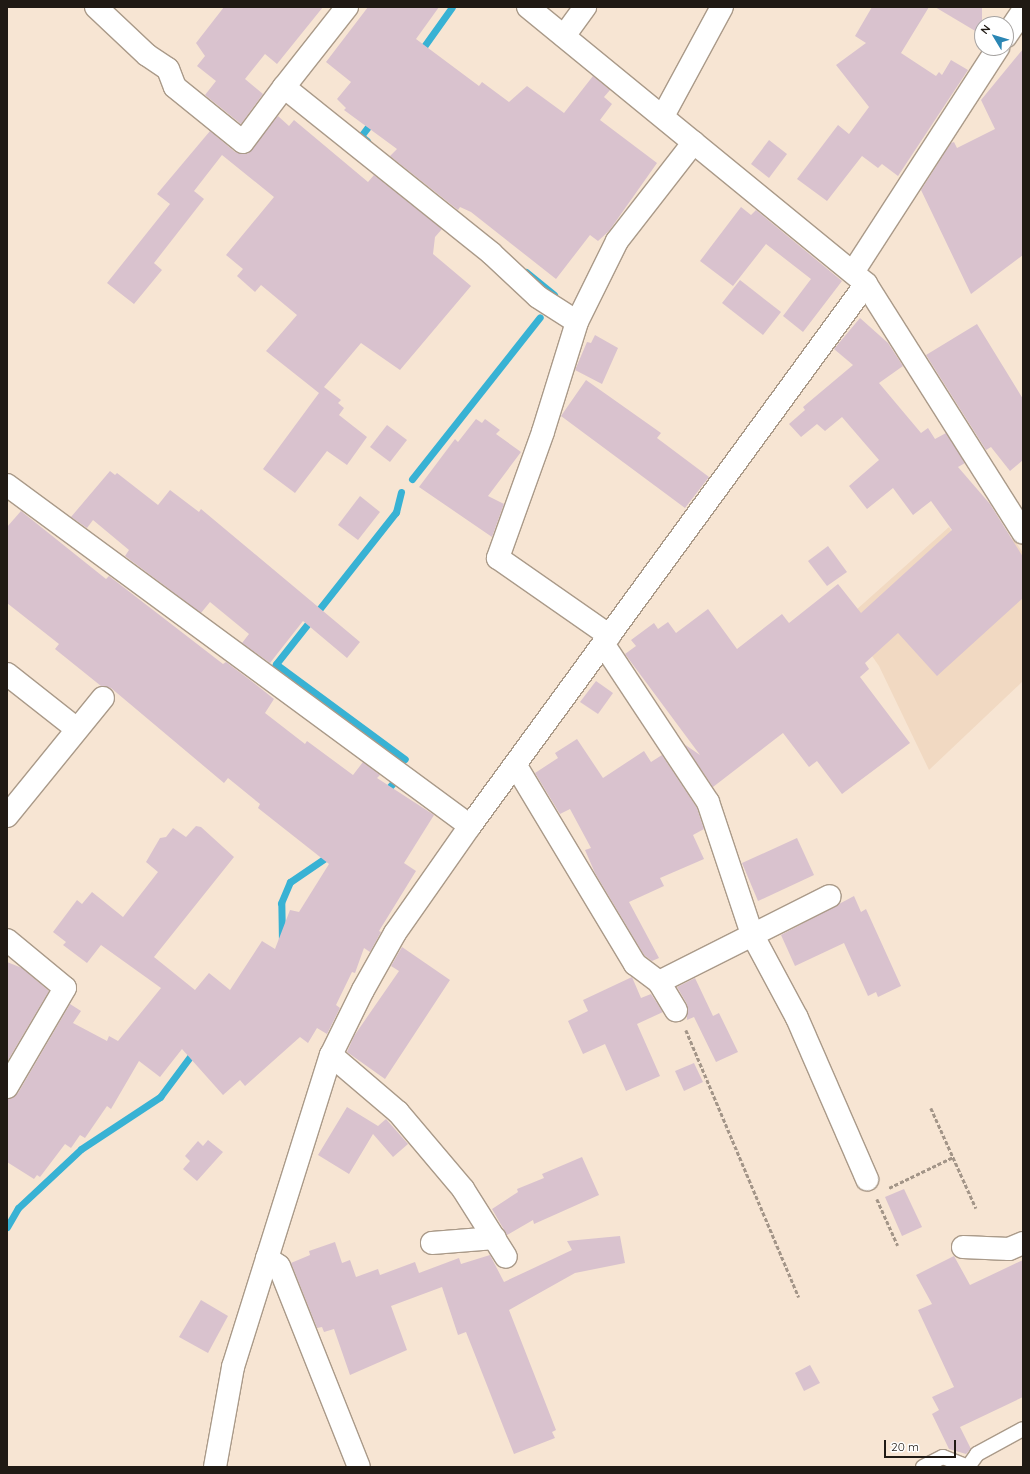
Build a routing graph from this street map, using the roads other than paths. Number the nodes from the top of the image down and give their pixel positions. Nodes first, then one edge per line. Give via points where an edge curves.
1 (96, 7) edge
2 (347, 7) edge
3 (528, 7) edge
4 (585, 7) edge
5 (722, 7) edge
6 (1023, 11) edge
7 (1014, 24) edge
8 (564, 36) junction
9 (993, 56) edge
10 (284, 87) junction
11 (663, 116) junction
12 (694, 142) junction
13 (859, 278) junction
14 (577, 322) junction
15 (7, 485) edge
16 (1023, 532) edge
17 (607, 641) junction
18 (7, 674) edge
19 (103, 698) dead end
20 (77, 729) junction
21 (516, 766) junction
22 (7, 816) edge
23 (470, 826) junction
24 (830, 896) dead end
25 (752, 934) junction
26 (7, 940) edge
27 (659, 982) junction
28 (676, 1010) road end
29 (331, 1055) junction
30 (7, 1087) edge
31 (871, 1187) road end
32 (494, 1238) junction
33 (432, 1243) dead end
34 (1023, 1243) edge
35 (963, 1247) dead end
36 (506, 1257) dead end
37 (267, 1258) junction
38 (1023, 1429) edge
39 (215, 1467) edge
40 (359, 1467) edge
41 (923, 1467) edge
42 (968, 1467) edge

1 - 10 street via 146,55 168,69 175,87 243,142
2 - 10 street
3 - 8 street
4 - 8 street
5 - 11 street
6 - 7 street
8 - 11 street
9 - 13 street
10 - 14 street via 491,253 538,297
11 - 12 street
12 - 13 street
12 - 14 street via 617,241
13 - 16 street
13 - 17 street
14 - 17 street via 543,432 498,558
15 - 23 street
17 - 21 street
17 - 25 street via 708,802
18 - 20 street
19 - 20 street
20 - 22 street
21 - 23 street
21 - 27 street via 634,964
23 - 29 street via 394,933
24 - 25 street
25 - 27 street
25 - 31 street via 797,1018
26 - 30 street via 65,988
27 - 28 street
29 - 32 street via 398,1112 463,1189
29 - 37 street
32 - 33 street
32 - 36 street
34 - 35 street via 1009,1249
37 - 39 street via 233,1367
37 - 40 street via 279,1266
38 - 42 lane via 977,1454
41 - 42 lane via 943,1457

